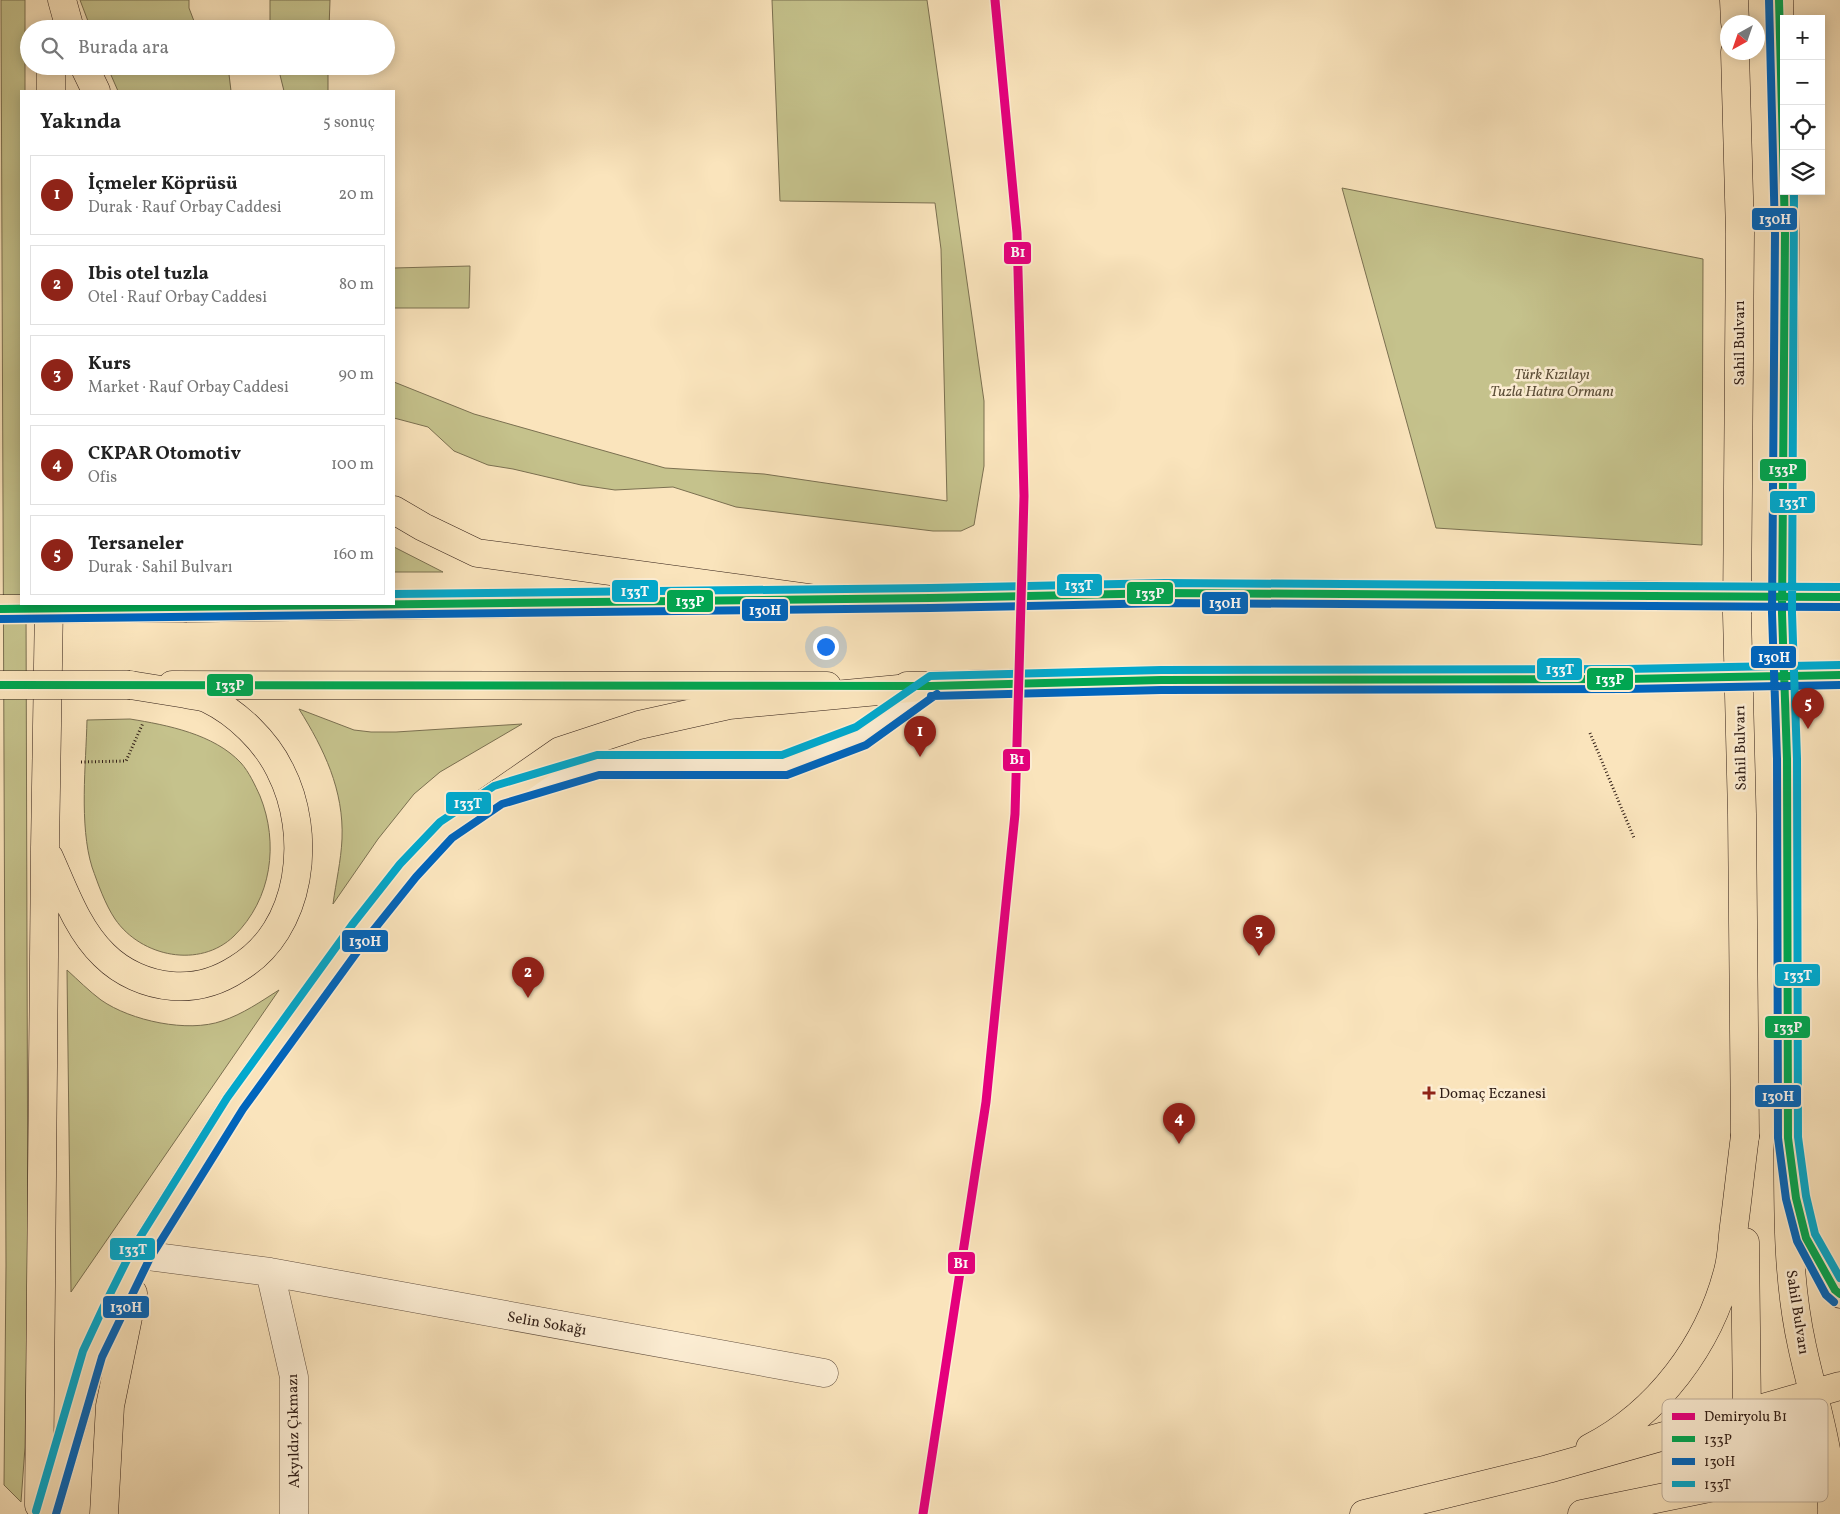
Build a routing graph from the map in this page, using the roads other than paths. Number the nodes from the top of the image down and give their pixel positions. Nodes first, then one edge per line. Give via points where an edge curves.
1 (51, 0) edge
2 (62, 0) edge
3 (1734, 0) edge
4 (1779, 0) edge
5 (1735, 15) edge
6 (51, 20) edge
7 (68, 20) edge
8 (1735, 60) edge
9 (51, 75) edge
10 (88, 75) edge
11 (51, 90) edge
12 (96, 90) edge
13 (395, 511) edge
14 (1840, 597) edge
15 (817, 598) junction
16 (395, 603) edge
17 (49, 605) edge
18 (270, 605) edge
19 (192, 606) edge
20 (0, 609) edge
21 (1840, 675) edge
22 (0, 685) edge
23 (130, 685) junction
24 (931, 686) junction
25 (498, 795) junction
26 (45, 848) junction
27 (1745, 1136) junction
28 (1788, 1138) junction
29 (140, 1255) junction
30 (270, 1272) junction
31 (1840, 1294) edge
32 (824, 1373) dead end
33 (1840, 1386) edge
34 (1814, 1393) junction
35 (1747, 1399) edge
36 (1794, 1399) edge
37 (1816, 1399) edge
38 (1662, 1437) edge
39 (1828, 1440) edge
40 (1834, 1460) edge
41 (1548, 1469) junction
42 (1662, 1498) edge
43 (1594, 1512) edge
44 (39, 1514) edge
45 (46, 1514) edge
46 (104, 1514) edge
47 (294, 1514) edge
48 (1364, 1514) edge
49 (1682, 1514) edge
50 (1832, 1514) edge

1 - 6 main road
2 - 7 main road
3 - 5 main road
4 - 28 main road, Sahil Bulvarı via 1785,234 1782,613 1787,759
8 - 27 main road, Sahil Bulvarı via 1740,233 1737,614
9 - 11 main road
10 - 12 main road
13 - 15 main road via 477,553
14 - 15 main road, bridge via 1165,593
15 - 16 main road
17 - 26 main road
18 - 19 main road
19 - 20 main road, bridge
21 - 24 main road, bridge via 1161,680
22 - 23 main road, bridge
23 - 24 main road
23 - 26 main road via 207,698 252,731 281,770 292,802 299,854 290,902 280,925 248,963 226,976 186,987 144,980 104,955 87,935
24 - 25 main road via 729,705 639,725 560,751
24 - 25 lane via 861,736 784,765 598,765
25 - 29 main road via 446,830 408,870 360,931 235,1103
26 - 44 main road
27 - 35 main road, Sahil Bulvarı
27 - 41 main road via 1728,1271 1709,1326 1683,1368 1634,1419 1599,1443
28 - 31 main road via 1796,1198 1806,1238
28 - 34 main road, Sahil Bulvarı via 1791,1274 1802,1346
29 - 30 street
29 - 45 main road via 93,1354
29 - 46 main road via 110,1406
30 - 32 street, Selin Sokağı
30 - 47 street, Akyıldız Çıkmazı via 294,1377
33 - 34 main road
34 - 36 main road
34 - 37 main road, Sahil Bulvarı
38 - 41 main road
39 - 40 main road, Sahil Bulvarı
40 - 50 main road
41 - 48 main road
42 - 43 main road
43 - 49 main road via 1661,1506

